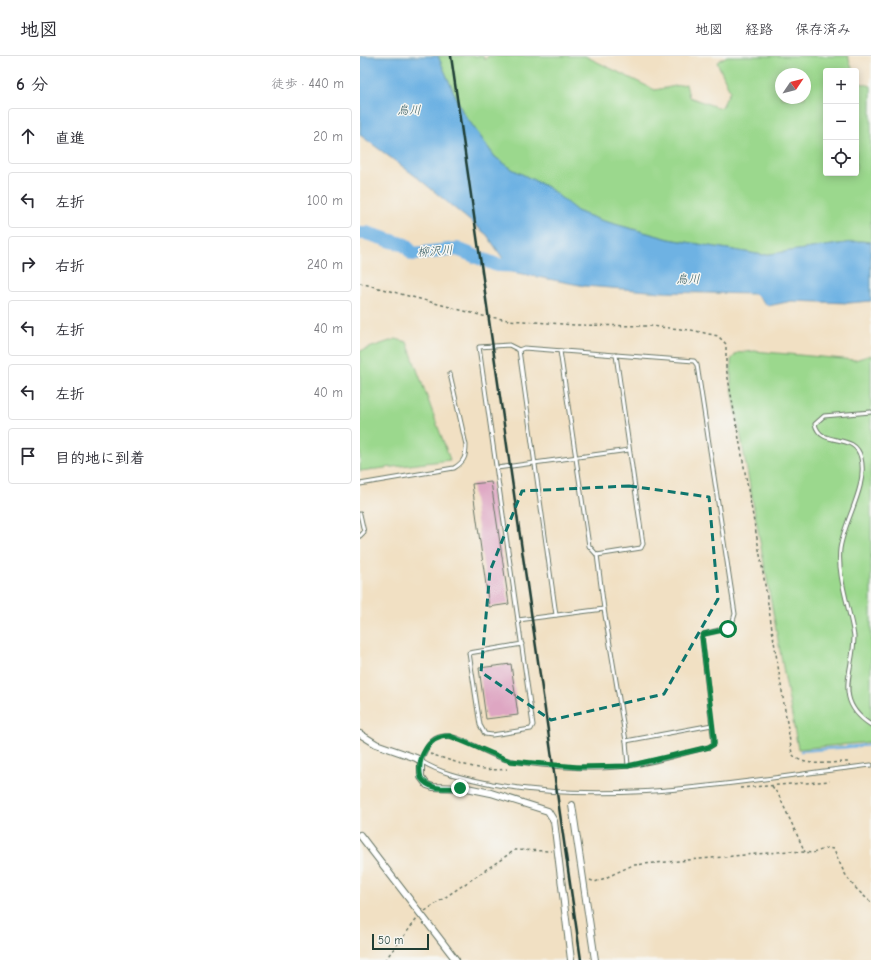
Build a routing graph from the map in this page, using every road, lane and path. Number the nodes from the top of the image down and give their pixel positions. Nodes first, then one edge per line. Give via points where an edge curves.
1 (360, 283) edge
2 (519, 350) junction
3 (560, 351) junction
4 (616, 355) junction
5 (450, 374) dead end
6 (871, 412) edge
7 (629, 450) junction
8 (576, 458) junction
9 (535, 464) junction
10 (497, 468) junction
11 (360, 484) edge
12 (360, 514) edge
13 (360, 536) edge
14 (597, 556) junction
15 (604, 609) junction
16 (556, 615) junction
17 (518, 620) junction
18 (522, 644) junction
19 (712, 725) junction
20 (871, 725) edge
21 (360, 734) edge
22 (626, 741) junction
23 (424, 752) junction
24 (421, 761) junction
25 (850, 762) dead end
26 (871, 765) edge
27 (628, 766) junction
28 (507, 769) dead end
29 (830, 780) dead end
30 (772, 786) junction
31 (736, 788) dead end
32 (572, 805) dead end
33 (360, 835) edge
34 (557, 851) junction
35 (806, 852) junction
36 (584, 878) junction
37 (871, 902) edge
38 (420, 914) junction
39 (384, 960) edge
40 (456, 960) edge
41 (571, 960) edge
42 (596, 960) edge

1 - 25 path via 482,316 576,325 649,326 691,330 723,339 726,344 726,367 762,566 792,754 795,759 806,762
2 - 3 lane via 524,348
2 - 9 lane
2 - 10 lane via 510,345 479,347
3 - 4 lane
3 - 8 lane
4 - 7 lane
4 - 19 lane via 689,360 697,365 735,614 731,627 704,634 702,637
5 - 11 lane via 466,445 466,456 461,464 454,468
6 - 20 lane via 824,416 814,424 816,430 825,438 846,440 855,445 861,457 863,469 842,537 840,566 854,636 848,677 849,698 856,714
7 - 8 lane
7 - 14 lane via 643,544 641,548
8 - 9 lane
8 - 14 lane via 589,546
9 - 10 lane
9 - 16 lane
10 - 17 lane
12 - 13 lane via 364,532
14 - 15 lane
15 - 16 lane
15 - 22 lane
16 - 17 lane
17 - 18 lane
18 - 18 lane via 470,653 480,726 485,734 531,729 533,725
19 - 22 lane
19 - 27 lane via 714,744 709,747
21 - 24 street via 376,744
22 - 27 lane
23 - 24 lane
23 - 27 lane via 433,740 445,736 510,761 578,767
23 - 28 path via 484,769
24 - 26 lane via 464,777 499,785 542,791 593,792 658,791
24 - 34 street via 421,778 427,785 467,788 548,811 554,821
29 - 30 path
30 - 31 path
30 - 35 path
32 - 36 street
33 - 38 street
34 - 38 path via 515,850
34 - 41 street
35 - 36 path via 790,851 633,865 595,882
35 - 37 path via 834,849 843,873
36 - 42 street
38 - 39 path
38 - 40 street

